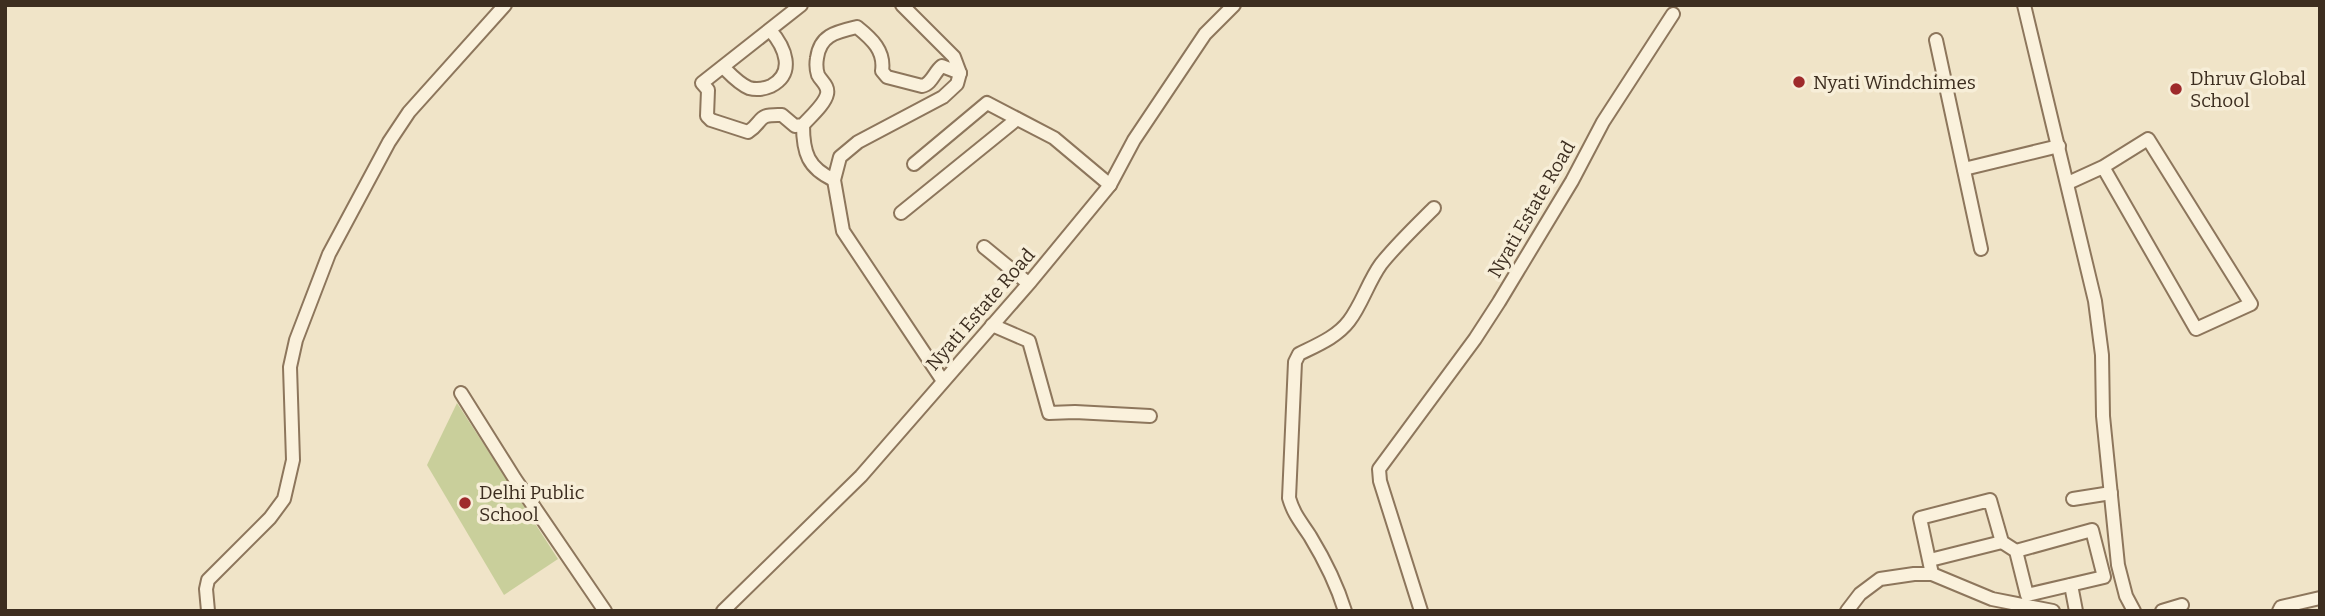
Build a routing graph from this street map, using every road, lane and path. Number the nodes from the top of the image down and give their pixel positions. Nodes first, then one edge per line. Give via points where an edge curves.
1 (505, 5) edge
2 (801, 5) edge
3 (902, 5) edge
4 (1234, 5) edge
5 (2024, 5) edge
6 (1673, 14) dead end
7 (769, 30) junction
8 (1936, 40) dead end
9 (723, 67) junction
10 (960, 73) junction
11 (1017, 119) junction
12 (803, 125) junction
13 (2059, 146) junction
14 (914, 164) dead end
15 (2103, 167) junction
16 (1964, 169) junction
17 (834, 180) junction
18 (2068, 183) junction
19 (1110, 185) junction
20 (1434, 208) dead end
21 (901, 214) dead end
22 (984, 247) dead end
23 (1981, 249) dead end
24 (1028, 283) junction
25 (992, 326) junction
26 (943, 381) junction
27 (460, 393) dead end
28 (1150, 416) dead end
29 (2111, 493) junction
30 (2073, 499) dead end
31 (2002, 542) junction
32 (2016, 551) junction
33 (1930, 560) junction
34 (1932, 574) junction
35 (2071, 585) junction
36 (2320, 597) edge
37 (2182, 605) dead end
38 (208, 611) edge
39 (606, 611) edge
40 (723, 611) edge
41 (1345, 611) edge
42 (1421, 611) edge
43 (1847, 611) edge
44 (2053, 611) edge
45 (2076, 611) edge
46 (2134, 611) edge
47 (2162, 611) edge
48 (2279, 611) edge

1 - 38 street via 409,112 329,254 290,367 293,460 284,499 208,580
2 - 7 street
3 - 10 street via 954,57
4 - 19 street, Nyati Estate Road via 1205,34 1134,140
5 - 13 street
6 - 42 street, Nyati Estate Road via 1603,122 1499,302 1379,469
7 - 9 street
7 - 9 street via 786,62 783,79 757,90 746,87
8 - 16 street
9 - 12 street via 702,83 708,90 707,116 711,120 748,132 764,116 782,115 795,126
10 - 12 street via 942,66 922,86 887,78 881,51 863,32 857,27 842,31 819,44 816,66 828,92
10 - 17 street via 957,84 943,97 858,142 840,157
11 - 14 street via 987,103
11 - 19 street via 1054,138
11 - 21 street
12 - 17 street via 807,157 814,168
13 - 16 street
13 - 18 street
15 - 15 street via 2148,139 2251,304 2196,330
15 - 18 street
16 - 23 street
17 - 26 street via 843,232
18 - 29 street via 2100,332
19 - 24 street, Nyati Estate Road
20 - 41 street via 1382,263 1348,322 1299,354 1295,362 1289,498 1294,515 1339,591
22 - 24 street
24 - 25 street, Nyati Estate Road
25 - 26 street, Nyati Estate Road
25 - 28 street via 1029,341 1049,413
26 - 40 street, Nyati Estate Road via 861,476
27 - 39 street
29 - 30 street
29 - 46 street via 2118,565
31 - 32 street
31 - 33 street
31 - 33 street via 1990,500 1920,518
32 - 35 street via 2027,595
32 - 35 street via 2092,530 2104,577
33 - 34 street
34 - 43 street via 1880,579
34 - 44 street via 1992,599
35 - 45 street
36 - 48 street
37 - 47 street

